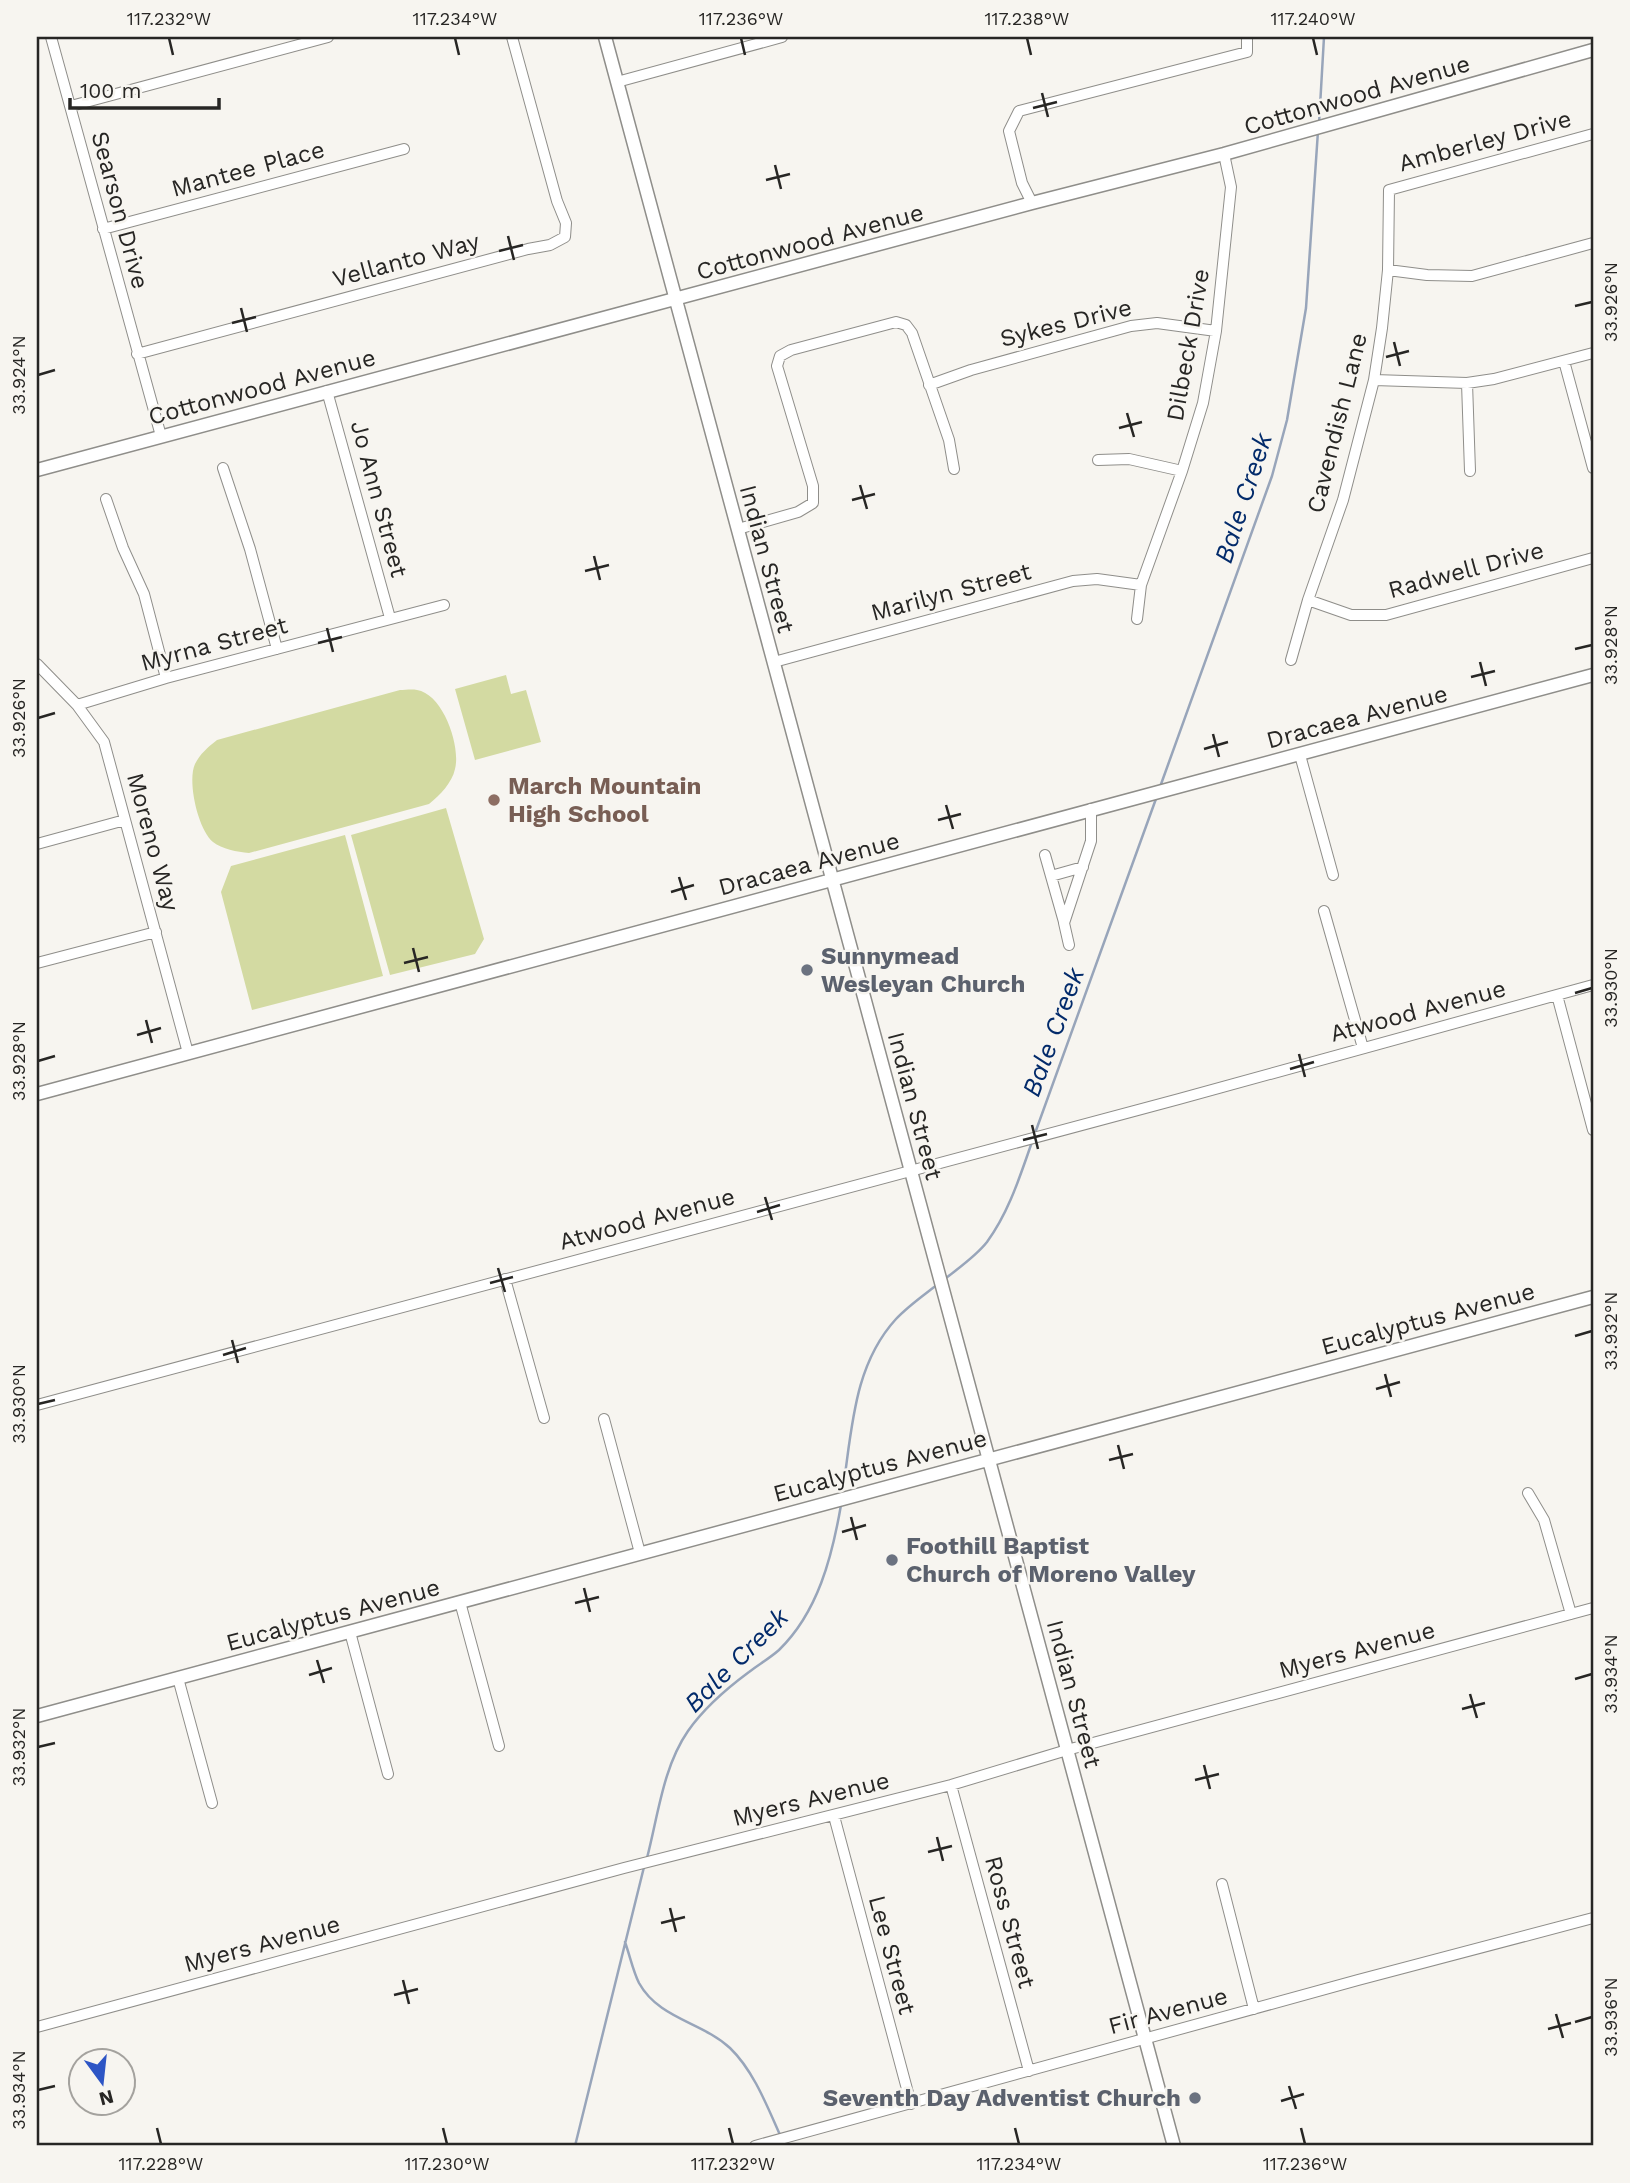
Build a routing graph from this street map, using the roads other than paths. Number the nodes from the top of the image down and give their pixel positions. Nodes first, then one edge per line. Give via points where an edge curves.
1 (51, 37) edge
2 (328, 37) edge
3 (512, 37) edge
4 (605, 37) edge
5 (782, 37) edge
6 (1247, 37) edge
7 (1593, 50) edge
8 (617, 82) junction
9 (71, 106) junction
10 (1593, 134) edge
11 (404, 149) dead end
12 (1224, 154) junction
13 (1389, 190) joint
14 (1032, 202) junction
15 (103, 229) junction
16 (1593, 243) edge
17 (1388, 270) junction
18 (676, 300) junction
19 (1216, 331) junction
20 (1593, 353) edge
21 (137, 354) junction
22 (1564, 361) junction
23 (1374, 380) junction
24 (1467, 383) junction
25 (929, 386) junction
26 (327, 391) junction
27 (161, 436) junction
28 (1098, 460) dead end
29 (1593, 467) edge
30 (223, 468) dead end
31 (954, 469) dead end
32 (37, 470) edge
33 (1182, 471) junction
34 (1470, 471) dead end
35 (106, 499) dead end
36 (737, 529) junction
37 (1593, 558) edge
38 (1141, 585) junction
39 (1308, 600) junction
40 (444, 605) dead end
41 (390, 618) junction
42 (1137, 619) dead end
43 (277, 649) junction
44 (1291, 660) dead end
45 (774, 662) junction
46 (37, 664) edge
47 (1593, 675) edge
48 (166, 678) junction
49 (77, 705) junction
50 (1300, 755) junction
51 (1091, 809) junction
52 (125, 820) junction
53 (37, 844) edge
54 (1045, 855) dead end
55 (1083, 867) junction
56 (1051, 876) junction
57 (1334, 876) dead end
58 (832, 880) junction
59 (1324, 911) dead end
60 (1064, 923) junction
61 (156, 932) junction
62 (1069, 945) dead end
63 (37, 963) edge
64 (1593, 985) edge
65 (1557, 995) junction
66 (1363, 1048) junction
67 (188, 1053) junction
68 (37, 1094) edge
69 (1593, 1130) edge
70 (911, 1170) junction
71 (505, 1279) junction
72 (1593, 1297) edge
73 (37, 1405) edge
74 (544, 1418) dead end
75 (604, 1419) dead end
76 (989, 1459) junction
77 (1528, 1493) dead end
78 (640, 1553) junction
79 (460, 1602) junction
80 (1593, 1608) edge
81 (1571, 1614) junction
82 (350, 1632) junction
83 (178, 1678) junction
84 (37, 1716) edge
85 (499, 1746) dead end
86 (1067, 1750) junction
87 (388, 1774) dead end
88 (951, 1785) junction
89 (212, 1803) dead end
90 (834, 1816) junction
91 (1222, 1884) dead end
92 (1593, 1918) edge
93 (1254, 2009) junction
94 (37, 2027) edge
95 (1145, 2039) junction
96 (1029, 2071) junction
97 (911, 2104) junction
98 (755, 2146) edge
99 (1174, 2146) edge

1 - 9 street, Searson Drive
2 - 9 street
3 - 21 street, Vellanto Way via 566,223 565,237 550,245
4 - 8 street, Indian Street
5 - 8 street
6 - 14 street via 1247,52 1019,111 1009,131 1022,183
7 - 12 street, Cottonwood Avenue
8 - 18 street, Indian Street
9 - 15 street, Searson Drive
10 - 13 street, Amberley Drive
11 - 15 street, Mantee Place
12 - 14 street, Cottonwood Avenue
12 - 19 street, Dilbeck Drive via 1231,187
13 - 17 street, Cavendish Lane
14 - 18 street, Cottonwood Avenue
15 - 21 street, Searson Drive
16 - 17 street via 1472,276
17 - 23 street, Cavendish Lane
18 - 26 street, Cottonwood Avenue
18 - 36 street, Indian Street
19 - 25 street, Sykes Drive via 1157,323 1131,326
19 - 33 street, Dilbeck Drive via 1203,403
20 - 22 street
21 - 27 street, Searson Drive
22 - 24 street
22 - 29 street
23 - 24 street
23 - 39 street, Cavendish Lane via 1343,500
24 - 34 street
25 - 31 street
25 - 36 street via 912,333 896,322 780,356 779,377 813,486 813,503 798,512
26 - 27 street, Cottonwood Avenue
26 - 41 street, Jo Ann Street
27 - 32 street, Cottonwood Avenue
28 - 33 street via 1129,459
30 - 43 street
33 - 38 street, Dilbeck Drive
35 - 48 street via 144,594
36 - 45 street, Indian Street
37 - 39 street, Radwell Drive via 1386,615 1350,615
38 - 42 street, Dilbeck Drive
38 - 45 street, Marilyn Street via 1073,581
39 - 44 street, Cavendish Lane
40 - 41 street, Myrna Street
41 - 43 street, Myrna Street
43 - 48 street, Myrna Street
45 - 58 street, Indian Street
46 - 49 street, Moreno Way
47 - 50 street, Dracaea Avenue
48 - 49 street, Myrna Street
49 - 52 street, Moreno Way via 104,742
50 - 51 street, Dracaea Avenue
50 - 57 street
51 - 55 street via 1091,841
51 - 58 street, Dracaea Avenue
52 - 53 street
52 - 61 street, Moreno Way
54 - 56 street
55 - 56 street
55 - 60 street
56 - 60 street
58 - 67 street, Dracaea Avenue
58 - 70 street, Indian Street
59 - 66 street
60 - 62 street
61 - 63 street
61 - 67 street, Moreno Way
64 - 65 street, Atwood Avenue
65 - 66 street, Atwood Avenue
65 - 69 street
66 - 70 street, Atwood Avenue
67 - 68 street, Dracaea Avenue
70 - 71 street, Atwood Avenue
70 - 76 street, Indian Street
71 - 73 street, Atwood Avenue
71 - 74 street
72 - 76 street, Eucalyptus Avenue
75 - 78 street
76 - 78 street, Eucalyptus Avenue
76 - 86 street, Indian Street
77 - 81 street via 1544,1520
78 - 79 street, Eucalyptus Avenue
79 - 82 street, Eucalyptus Avenue
79 - 85 street
80 - 81 street, Myers Avenue
81 - 86 street, Myers Avenue
82 - 83 street, Eucalyptus Avenue
82 - 87 street
83 - 84 street, Eucalyptus Avenue
83 - 89 street
86 - 88 street, Myers Avenue
86 - 95 street, Indian Street
88 - 90 street, Myers Avenue
88 - 96 street, Ross Street
90 - 94 street, Myers Avenue
90 - 97 street, Lee Street
91 - 93 street
92 - 93 street, Fir Avenue
93 - 95 street, Fir Avenue
95 - 96 street, Fir Avenue
95 - 99 street, Indian Street
96 - 97 street, Fir Avenue
97 - 98 street, Fir Avenue

